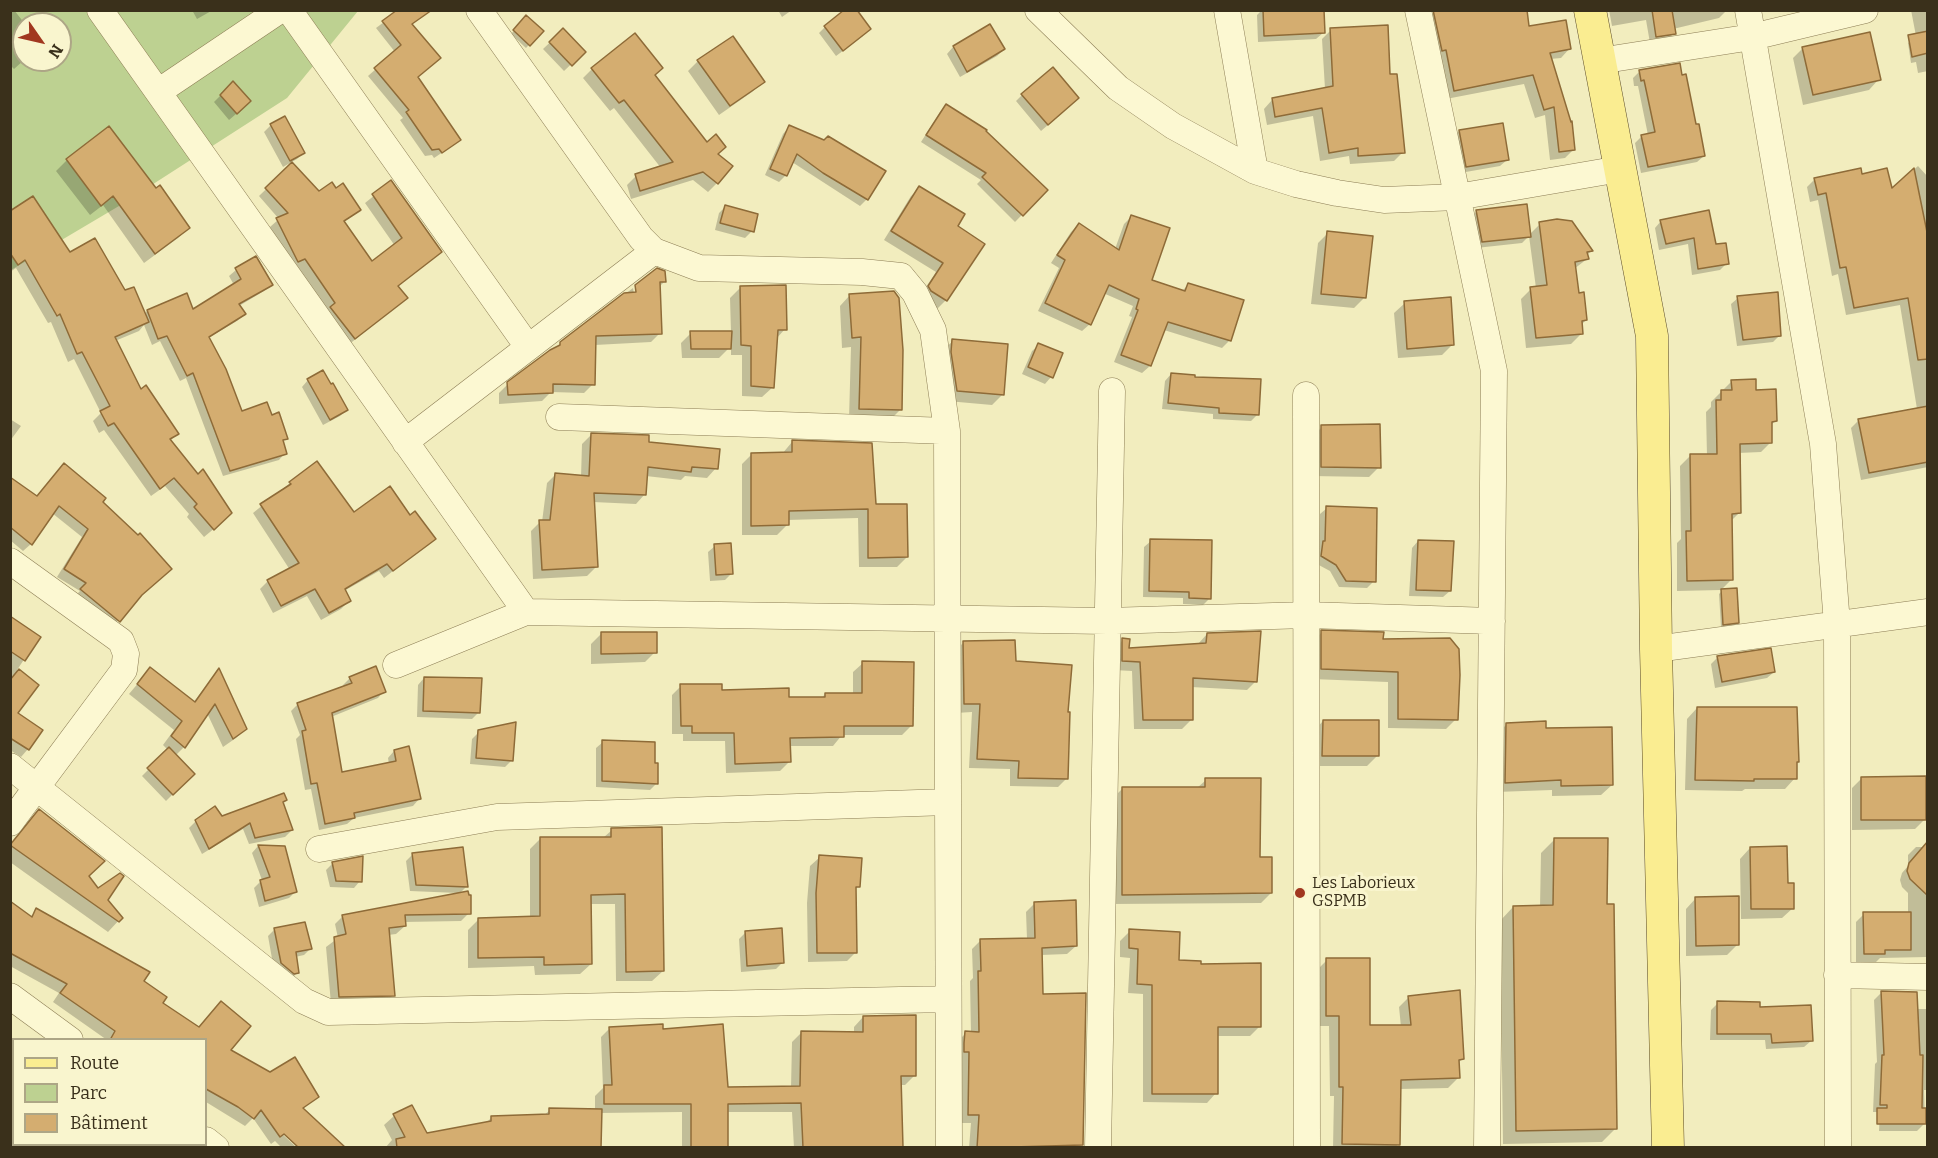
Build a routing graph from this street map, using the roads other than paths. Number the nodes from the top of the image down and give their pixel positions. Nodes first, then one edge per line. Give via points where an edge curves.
1 (100, 10) edge
2 (280, 10) edge
3 (289, 10) edge
4 (479, 10) edge
5 (1038, 10) edge
6 (1227, 10) edge
7 (1418, 10) edge
8 (1590, 10) edge
9 (1748, 10) edge
10 (1865, 10) edge
11 (1752, 37) junction
12 (1599, 62) junction
13 (158, 92) junction
14 (1620, 169) junction
15 (1255, 171) junction
16 (1457, 198) junction
17 (654, 251) junction
18 (528, 347) junction
19 (1112, 392) dead end
20 (1306, 395) dead end
21 (559, 417) dead end
22 (946, 431) junction
23 (405, 442) junction
24 (10, 561) edge
25 (526, 612) junction
26 (1928, 612) edge
27 (1307, 615) junction
28 (947, 619) junction
29 (1107, 621) junction
30 (1492, 621) junction
31 (1837, 624) junction
32 (1656, 650) junction
33 (396, 664) dead end
34 (10, 766) edge
35 (38, 786) junction
36 (948, 801) junction
37 (10, 823) edge
38 (319, 849) dead end
39 (1837, 975) junction
40 (1928, 977) edge
41 (10, 996) edge
42 (948, 999) junction
43 (67, 1038) edge
44 (949, 1148) edge
45 (1098, 1148) edge
46 (1307, 1148) edge
47 (1487, 1148) edge
48 (1668, 1148) edge
49 (1838, 1148) edge

1 - 13 street
2 - 13 street
3 - 18 street
4 - 17 street
5 - 15 street via 1118,88 1173,126
6 - 15 street
7 - 16 street
8 - 12 main road
9 - 11 street
10 - 11 street
11 - 12 street
11 - 31 street via 1818,404
12 - 14 main road
13 - 23 street
14 - 16 street
14 - 32 main road via 1652,336
15 - 16 street via 1336,193 1384,200
16 - 30 street via 1494,371
17 - 18 street
17 - 22 street via 699,268 901,276 915,293 933,330
18 - 23 street
19 - 29 street
20 - 27 street
21 - 22 street
22 - 28 street
23 - 25 street
24 - 35 street via 121,641 126,654 124,670
25 - 28 street
25 - 33 street
26 - 31 street
27 - 29 street
27 - 30 street
27 - 46 street
28 - 29 street
28 - 36 street
29 - 45 street
30 - 47 street
31 - 32 street
31 - 39 street
32 - 48 main road
34 - 35 street
35 - 37 street
35 - 42 street via 304,1001 328,1012
36 - 38 street via 497,817
36 - 42 street
39 - 40 street
39 - 49 street
41 - 43 street
42 - 44 street

